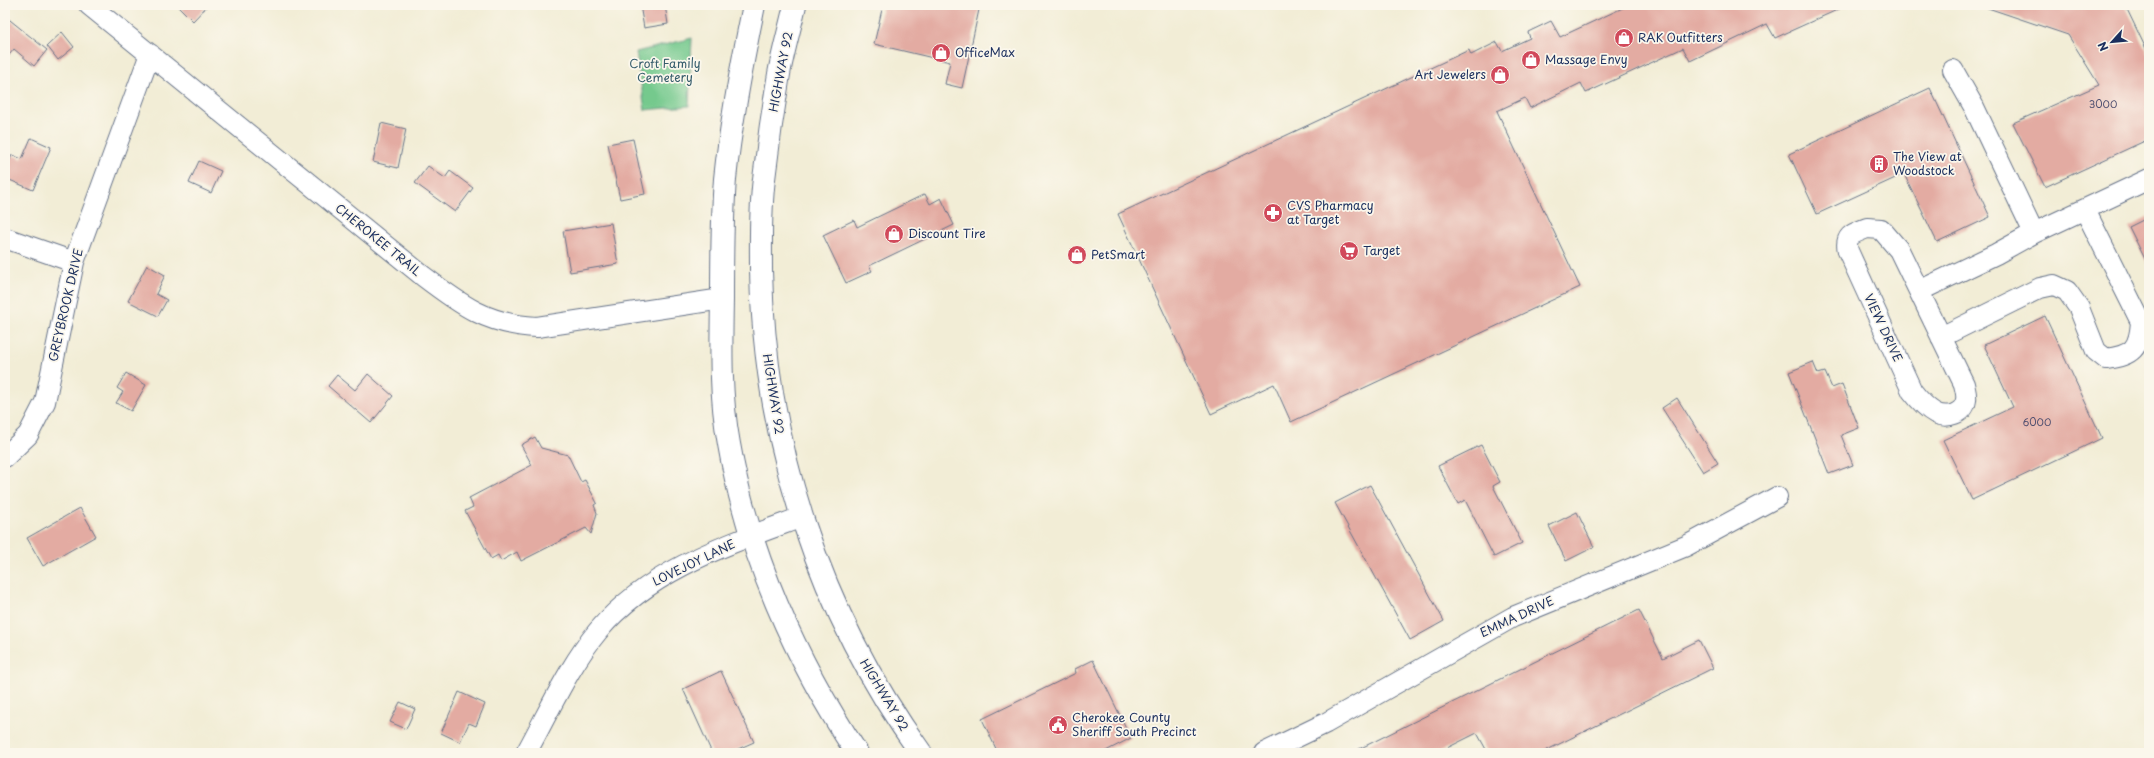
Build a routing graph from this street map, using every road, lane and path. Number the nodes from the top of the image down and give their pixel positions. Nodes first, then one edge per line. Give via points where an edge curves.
1 (89, 5) edge
2 (754, 5) edge
3 (795, 5) edge
4 (150, 54) junction
5 (1953, 70) dead end
6 (2149, 179) edge
7 (2085, 210) junction
8 (2034, 233) junction
9 (5, 238) edge
10 (74, 262) junction
11 (1919, 291) junction
12 (722, 299) junction
13 (1941, 338) junction
14 (5, 457) edge
15 (1778, 497) dead end
16 (802, 517) junction
17 (752, 535) junction
18 (526, 753) edge
19 (857, 753) edge
20 (921, 753) edge
21 (1264, 753) edge

1 - 4 street, CHEROKEE TRAIL
2 - 12 main road via 739,79 725,180
3 - 16 main road, HIGHWAY 92 via 779,72 770,130 763,181 761,246 762,294 771,389 779,435
4 - 10 street, GREYBROOK DRIVE
4 - 12 street, CHEROKEE TRAIL via 423,276 470,309 494,320 515,326 538,327
5 - 8 street via 1974,107
6 - 7 street
7 - 8 street
7 - 13 street via 2141,322 2140,340 2133,351 2121,357 2106,359 2096,351 2079,308 2067,291 2054,285 2040,288
8 - 11 street
9 - 10 street
10 - 14 street, GREYBROOK DRIVE via 45,402 28,435
11 - 13 street, VIEW DRIVE
11 - 13 street, VIEW DRIVE via 1899,250 1881,229 1867,228 1849,236 1846,243 1848,251 1912,391 1924,406 1936,414 1947,416 1962,409 1966,395 1964,384
12 - 17 main road via 721,356 728,443 738,490
15 - 21 street, EMMA DRIVE via 1686,546 1513,617 1326,724
16 - 17 street, LOVEJOY LANE
16 - 20 main road, HIGHWAY 92 via 834,600 861,657 885,700
17 - 18 street, LOVEJOY LANE via 680,567 648,585 620,607 578,658
17 - 19 main road via 771,587 814,682

